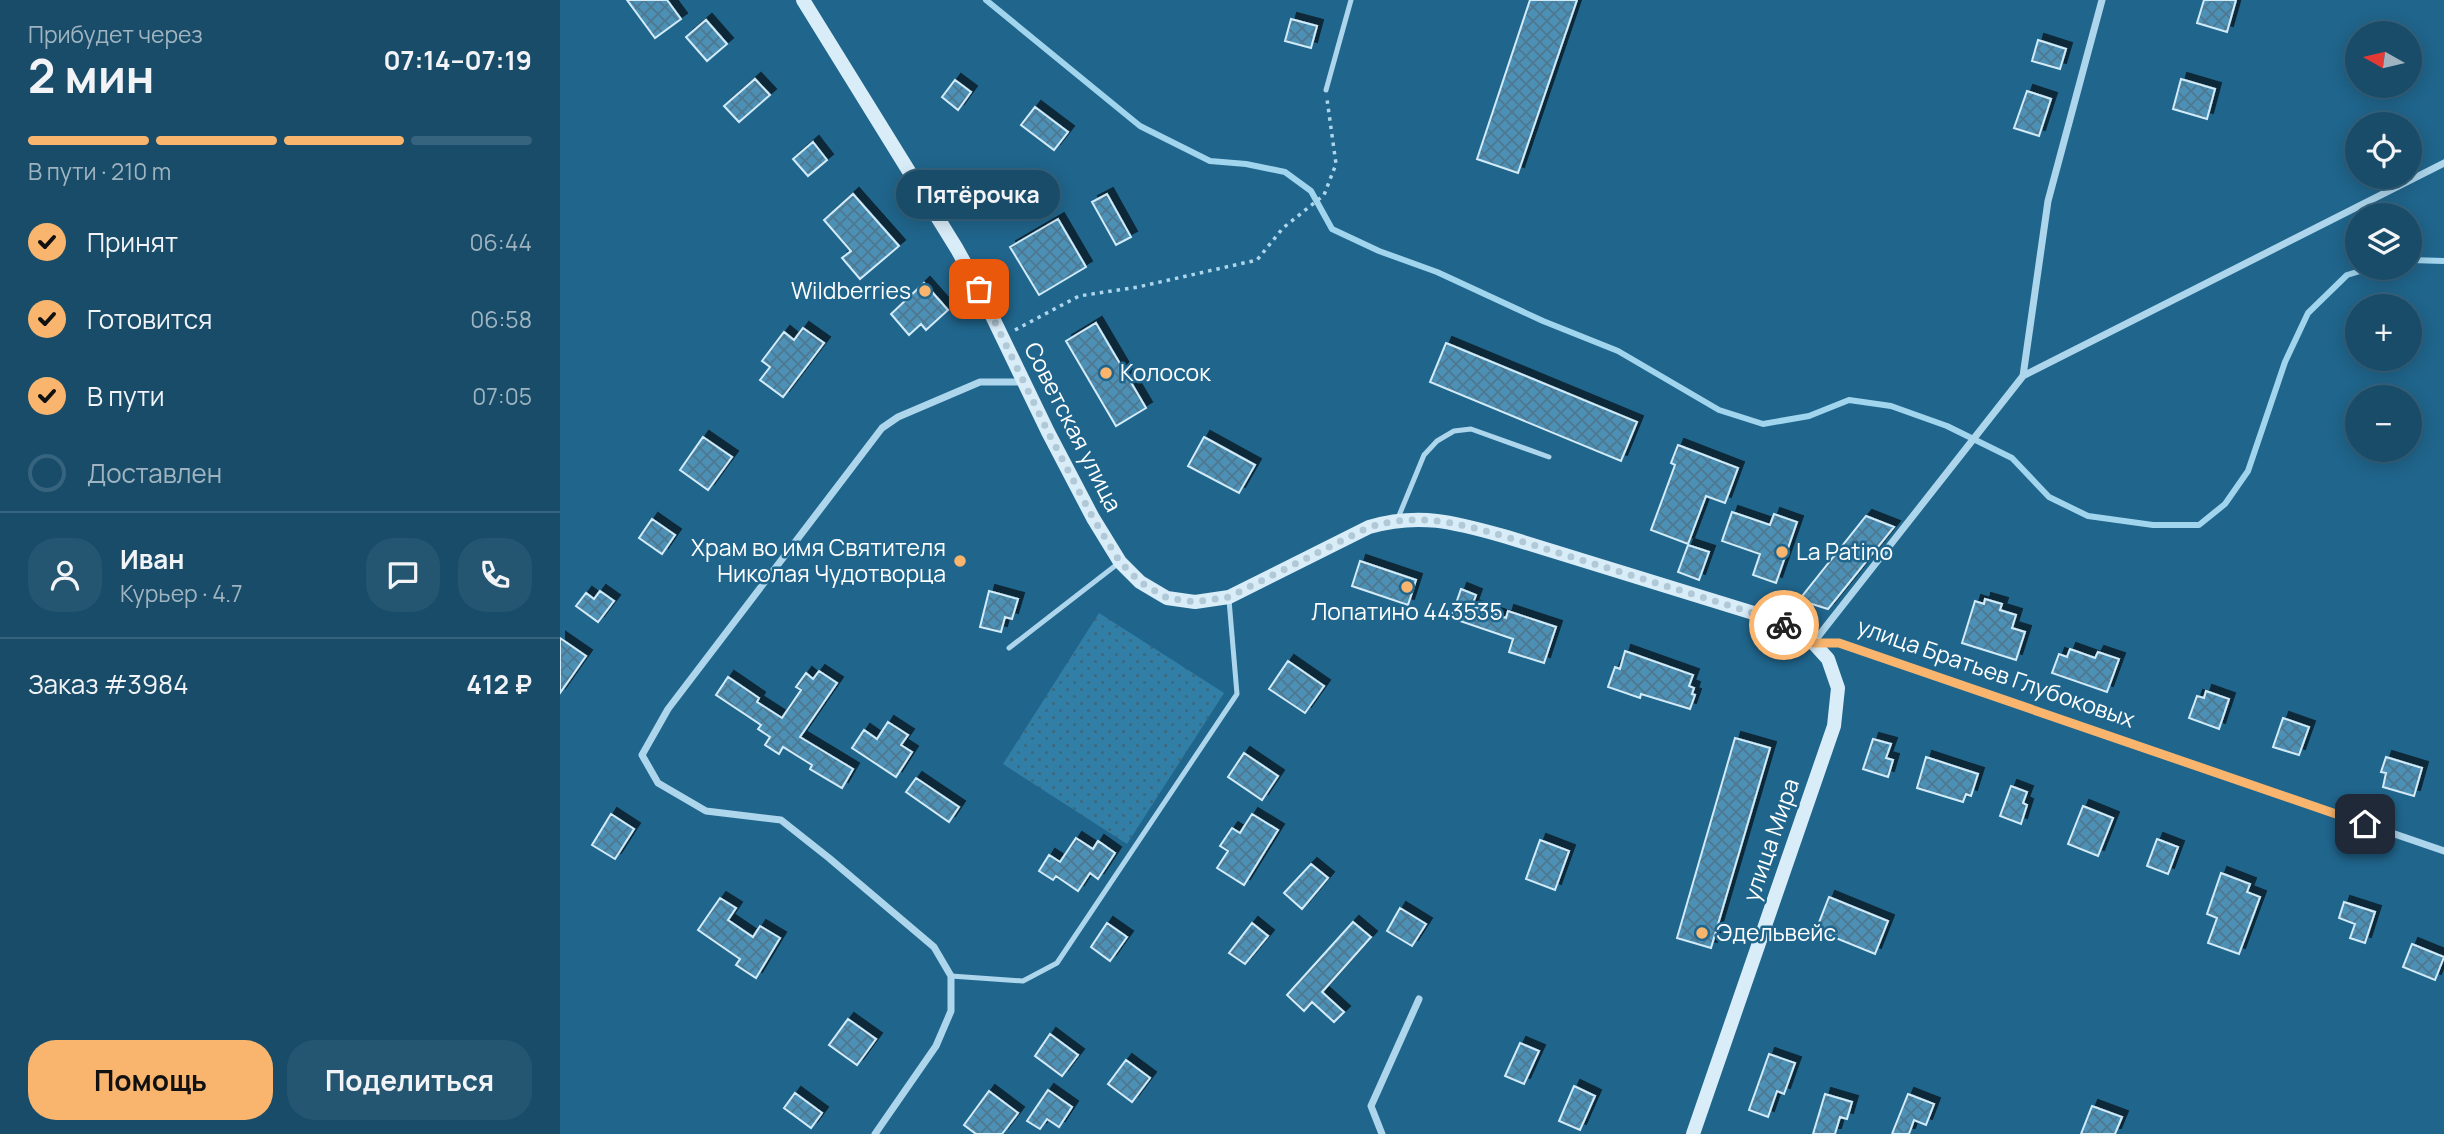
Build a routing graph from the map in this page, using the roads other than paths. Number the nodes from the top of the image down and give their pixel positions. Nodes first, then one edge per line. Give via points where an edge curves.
1 (803, 0) edge
2 (1351, 0) edge
3 (2102, 0) edge
4 (1326, 90) road end
5 (2444, 163) edge
6 (2023, 376) junction
7 (1023, 382) junction
8 (1549, 457) dead end
9 (1397, 520) junction
10 (1120, 562) junction
11 (1140, 582) joint
12 (1229, 597) junction
13 (1814, 643) junction
14 (1009, 648) dead end
15 (2444, 851) edge
16 (951, 976) junction
17 (1419, 999) dead end
18 (875, 1134) edge
19 (1382, 1134) edge
20 (1693, 1134) edge

1 - 7 street, Советская улица via 957,249
2 - 4 lane
3 - 6 street via 2048,201
5 - 6 street
6 - 13 street
7 - 10 street, Советская улица
7 - 16 street via 980,382 882,428 667,709 642,755 658,783 706,811 781,820 934,947
8 - 9 lane via 1471,429 1454,431 1424,455
9 - 12 street, улица Братьев Глубоковых via 1369,527
9 - 13 street, улица Братьев Глубоковых via 1441,521 1507,537 1760,615
10 - 11 street, Советская улица
10 - 14 lane
11 - 12 street, улица Братьев Глубоковых via 1167,598 1195,602
12 - 16 lane via 1237,694 1057,963 1023,981
13 - 15 street, улица Братьев Глубоковых via 1839,643
13 - 20 street, улица Мира via 1828,659 1838,688 1834,726
16 - 18 street via 951,1011 936,1046
17 - 19 street via 1371,1106

